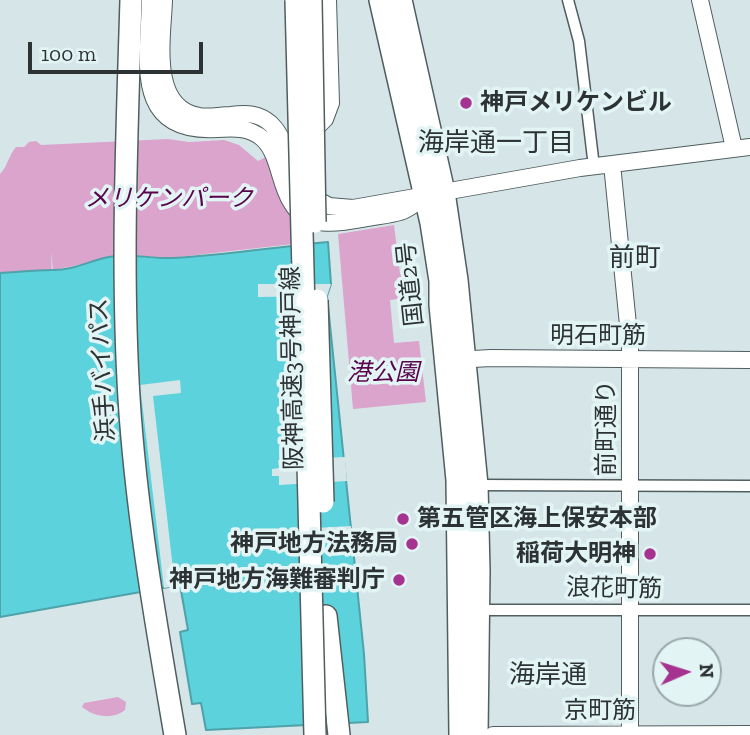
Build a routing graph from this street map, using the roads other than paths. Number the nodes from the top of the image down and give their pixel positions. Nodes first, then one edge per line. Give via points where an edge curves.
1 (128, 0) edge
2 (150, 0) edge
3 (164, 0) edge
4 (296, 0) edge
5 (311, 0) edge
6 (328, 0) edge
7 (380, 0) edge
8 (401, 0) edge
9 (568, 0) edge
10 (700, 0) edge
11 (156, 47) junction
12 (742, 148) edge
13 (288, 155) junction
14 (612, 164) junction
15 (594, 167) junction
16 (434, 195) junction
17 (630, 359) junction
18 (456, 360) junction
19 (750, 360) edge
20 (477, 485) junction
21 (629, 486) junction
22 (750, 486) edge
23 (478, 610) junction
24 (629, 610) junction
25 (750, 610) edge
26 (318, 615) junction
27 (630, 734) edge
28 (750, 734) edge
29 (173, 735) edge
30 (305, 735) edge
31 (315, 735) edge
32 (330, 735) edge
33 (339, 735) edge
34 (460, 735) edge
35 (477, 735) edge
36 (493, 735) edge

1 - 29 highway, 浜手バイパス via 125,233 129,400
2 - 11 street
3 - 11 street
4 - 26 highway, 阪神高速3号神戸線, bridge
5 - 26 highway, 阪神高速3号神戸線, bridge
6 - 13 street via 331,107
7 - 16 highway, 国道2号
8 - 16 highway, 国道2号
9 - 15 street via 579,41
10 - 12 street
11 - 13 street via 164,84 179,107 198,116 261,117 278,132
11 - 16 street via 149,86 161,114 187,128 244,129 261,137 290,202 308,219 340,222 402,212
12 - 14 street
13 - 16 street via 304,190 329,206 353,208
14 - 15 street
14 - 17 street, 前町通り
15 - 16 street
16 - 18 highway, 国道2号 via 436,252
17 - 18 street, 明石町筋
17 - 19 street, 明石町筋
17 - 21 street, 前町通り
18 - 20 highway, 国道2号
18 - 34 highway, 国道2号
20 - 21 street
20 - 23 highway, 国道2号
21 - 22 street
21 - 24 street, 前町通り
23 - 24 street, 浪花町筋
23 - 35 highway, 国道2号
24 - 25 street, 浪花町筋
24 - 27 street, 前町通り
26 - 30 highway, bridge
26 - 31 highway, 阪神高速3号神戸線, bridge
26 - 32 highway, 阪神高速3号神戸線
26 - 33 highway
27 - 28 street, 京町筋
27 - 36 street, 京町筋

